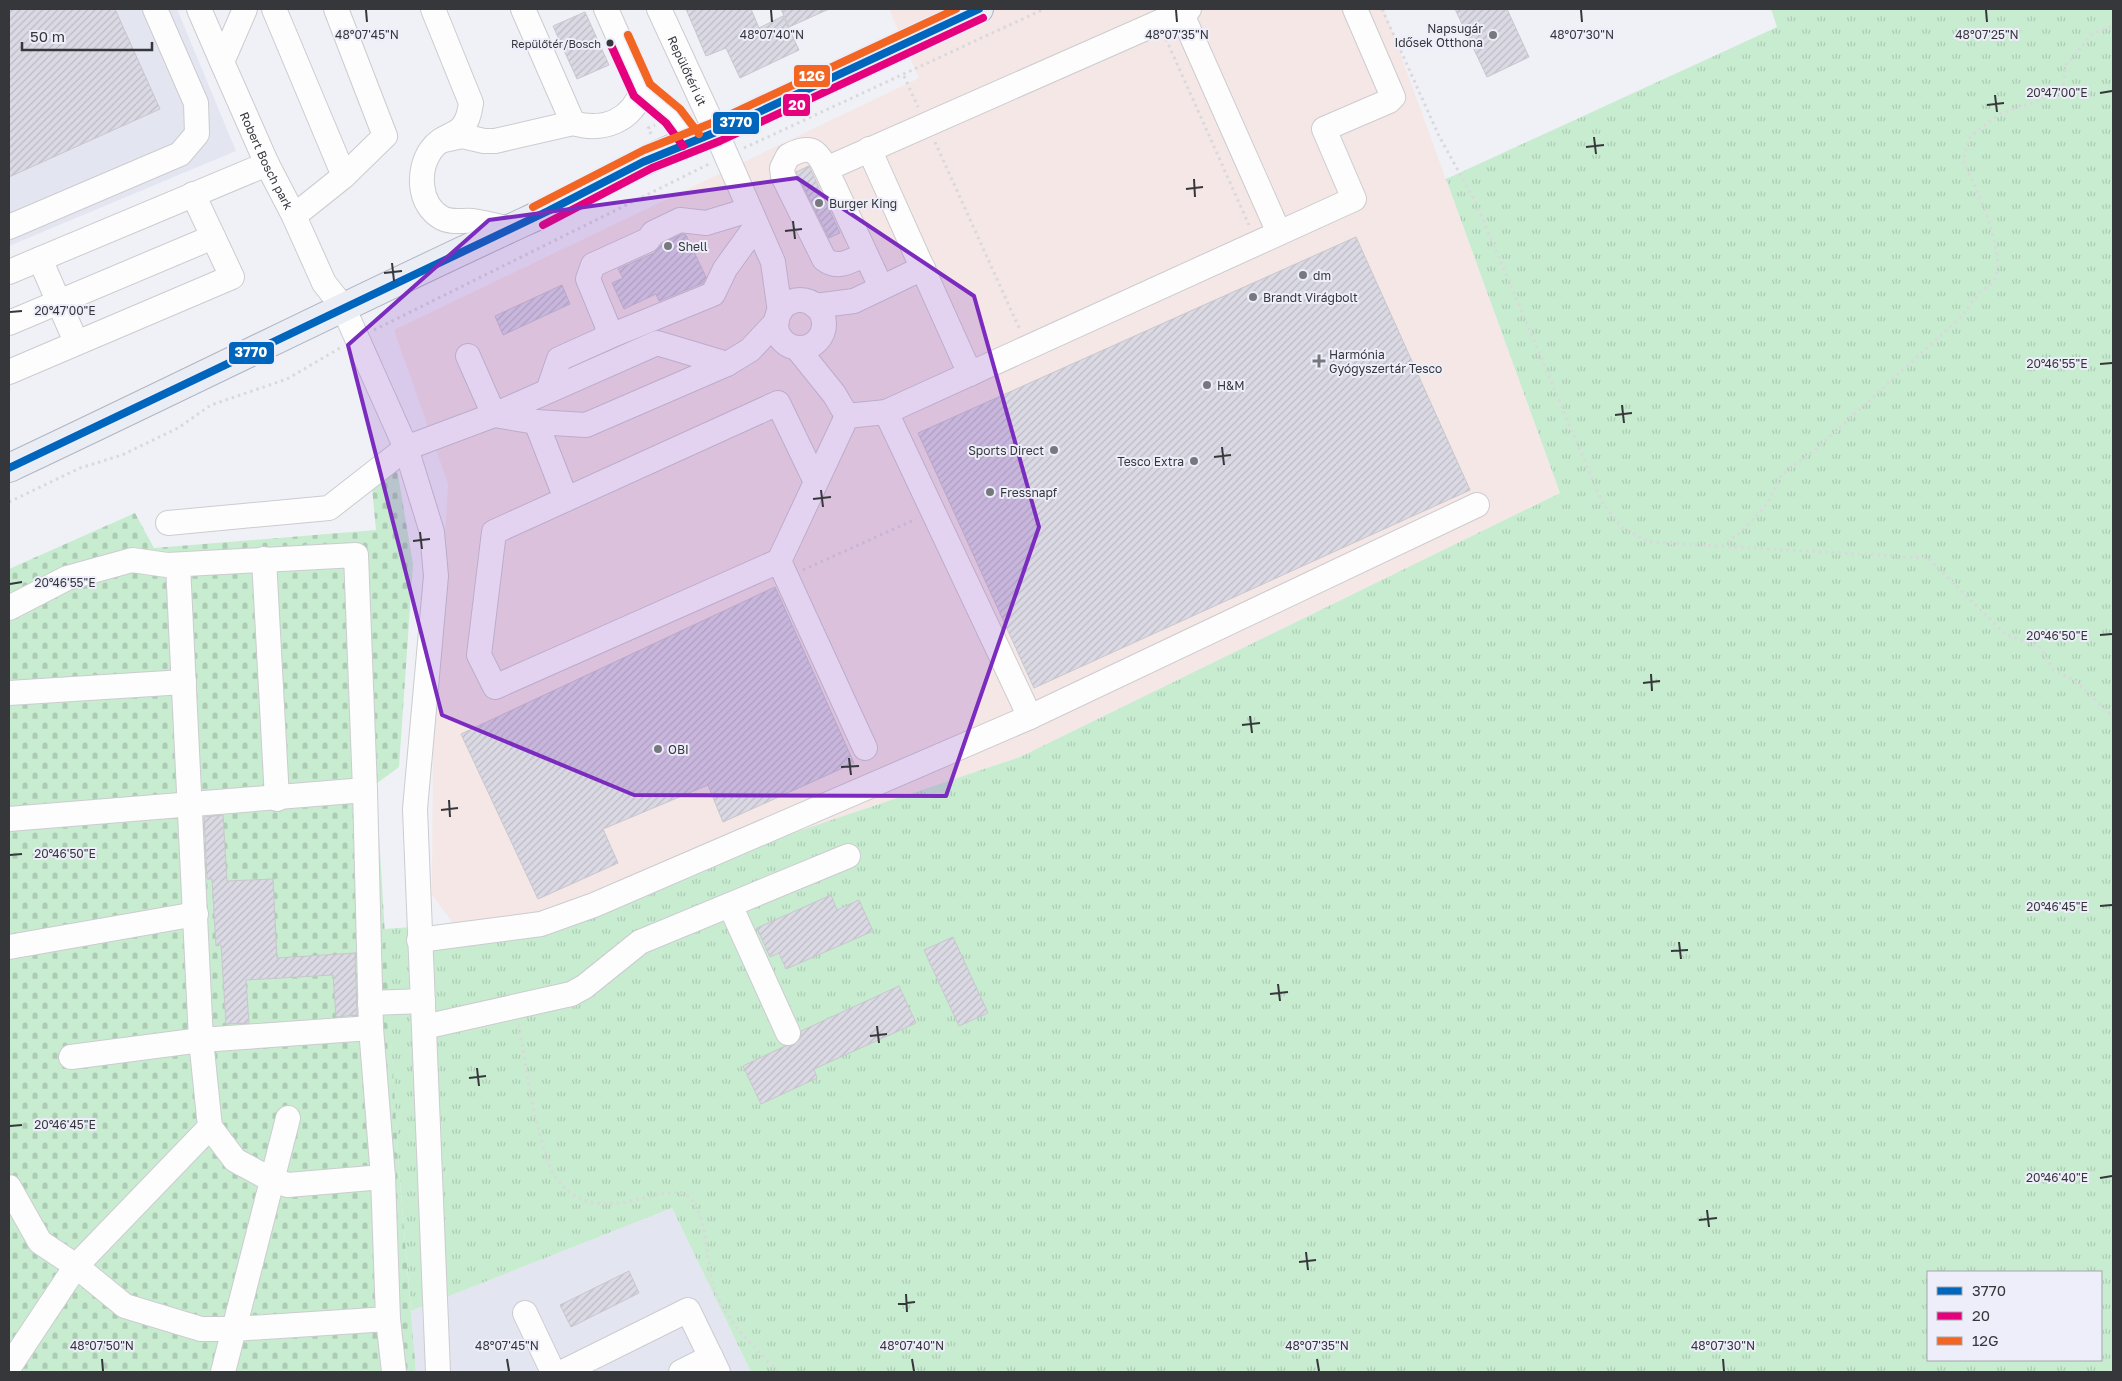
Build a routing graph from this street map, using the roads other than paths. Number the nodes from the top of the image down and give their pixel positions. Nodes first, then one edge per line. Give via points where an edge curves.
1 (155, 9) edge
2 (199, 9) edge
3 (245, 9) edge
4 (274, 9) edge
5 (336, 9) edge
6 (433, 9) edge
7 (523, 9) edge
8 (606, 9) edge
9 (659, 9) edge
10 (979, 9) edge
11 (1355, 9) edge
12 (1185, 10) edge
13 (222, 62) junction
14 (642, 90) junction
15 (573, 123) junction
16 (444, 140) junction
17 (711, 142) junction
18 (869, 149) junction
19 (267, 164) junction
20 (826, 169) junction
21 (344, 176) junction
22 (193, 194) junction
23 (294, 216) junction
24 (752, 218) junction
25 (9, 227) edge
26 (510, 229) junction
27 (1279, 233) junction
28 (213, 237) junction
29 (865, 254) junction
30 (40, 259) junction
31 (772, 262) junction
32 (922, 268) junction
33 (9, 272) edge
34 (881, 288) junction
35 (59, 302) junction
36 (343, 307) junction
37 (779, 316) junction
38 (817, 318) junction
39 (9, 324) edge
40 (608, 337) junction
41 (76, 342) junction
42 (795, 347) junction
43 (750, 350) junction
44 (468, 356) dead end
45 (727, 364) junction
46 (9, 372) edge
47 (970, 374) junction
48 (548, 391) junction
49 (834, 394) junction
50 (886, 412) junction
51 (494, 415) junction
52 (846, 416) junction
53 (536, 422) junction
54 (406, 448) junction
55 (9, 468) edge
56 (816, 482) junction
57 (566, 499) junction
58 (1477, 505) dead end
59 (168, 523) dead end
60 (264, 559) junction
61 (178, 564) junction
62 (782, 569) junction
63 (9, 608) edge
64 (184, 682) junction
65 (9, 694) edge
66 (1030, 717) junction
67 (865, 748) dead end
68 (365, 790) junction
69 (277, 799) junction
70 (190, 806) junction
71 (9, 820) edge
72 (848, 856) dead end
73 (730, 905) junction
74 (196, 914) junction
75 (419, 940) junction
76 (9, 947) edge
77 (423, 1001) junction
78 (370, 1003) junction
79 (424, 1027) junction
80 (371, 1028) junction
81 (788, 1033) dead end
82 (201, 1040) junction
83 (72, 1057) dead end
84 (288, 1118) dead end
85 (210, 1127) junction
86 (383, 1177) junction
87 (272, 1180) junction
88 (9, 1187) edge
89 (76, 1266) junction
90 (525, 1313) dead end
91 (388, 1319) junction
92 (234, 1329) junction
93 (714, 1365) edge
94 (9, 1367) edge
95 (223, 1372) edge
96 (394, 1372) edge
97 (438, 1372) edge
98 (552, 1372) edge
99 (564, 1372) edge
100 (681, 1372) edge

1 - 25 street via 196,103 197,134 180,154
2 - 13 street, Robert Bosch park
3 - 13 street
4 - 21 street
5 - 21 street via 385,136
6 - 16 street via 471,103 469,116 460,131
7 - 15 street
8 - 14 street
9 - 17 street, Repülőtéri út
10 - 17 main road
11 - 27 street via 1393,97 1324,129 1354,199
12 - 18 street
12 - 27 street
13 - 19 street, Robert Bosch park
14 - 15 street via 632,109 611,125 586,127
14 - 17 street
15 - 16 street via 495,141 462,136
16 - 26 street via 432,149 421,183 433,210 443,219
17 - 24 street
17 - 26 main road
18 - 20 street
18 - 32 street
19 - 22 street
19 - 23 street, Robert Bosch park
20 - 29 street
20 - 29 street via 820,156 808,150 788,156 782,168 824,259 842,265
21 - 23 street
22 - 28 street
22 - 30 street
23 - 36 street, Robert Bosch park via 324,283
24 - 31 street
24 - 40 street via 714,294
24 - 40 street via 706,223 680,220 653,233 648,240 593,265 588,279
26 - 36 main road
27 - 47 street
28 - 35 street
28 - 41 street via 232,277
29 - 34 street
30 - 33 street
30 - 35 street
31 - 37 street
31 - 38 street
32 - 34 street
32 - 47 street
34 - 38 street via 854,301 838,318
35 - 39 street
35 - 41 street
36 - 54 street, Robert Bosch park
36 - 55 main road via 150,403
37 - 38 street via 790,303
37 - 42 street via 779,334
37 - 43 street
38 - 42 street via 811,345
38 - 49 street
40 - 48 street via 559,359
41 - 46 street
42 - 43 street
42 - 49 street
43 - 45 street
44 - 51 street
45 - 48 street via 657,343
45 - 53 street via 586,425
47 - 50 street
48 - 51 street
49 - 52 street
50 - 52 street
50 - 66 street
51 - 53 street
51 - 54 street
52 - 56 street
53 - 57 street
54 - 59 street via 329,508
54 - 75 street, Robert Bosch park via 432,532 436,576 415,809
56 - 57 street via 778,403
56 - 62 street
57 - 62 street via 494,532 479,655 495,687
58 - 66 street
60 - 61 street
60 - 68 street via 356,555
60 - 69 street
61 - 63 street via 132,560 67,578
61 - 64 street
62 - 67 street
64 - 65 street
64 - 70 street
66 - 75 street via 603,901 541,924
68 - 69 street
68 - 78 street
69 - 70 street
70 - 71 street
70 - 74 street
72 - 73 street
73 - 79 street via 640,942 571,994
73 - 81 street
74 - 76 street
74 - 82 street
75 - 77 street, Robert Bosch park
77 - 78 street
77 - 79 street, Robert Bosch park
78 - 80 street
79 - 97 street, Robert Bosch park
80 - 82 street
80 - 86 street
82 - 83 street
82 - 85 street
84 - 87 street
85 - 87 street via 235,1160
85 - 89 street
86 - 87 street via 288,1185
86 - 91 street
87 - 92 street
88 - 89 street via 40,1242
89 - 92 street via 125,1306 201,1329
89 - 94 street
90 - 98 street
91 - 92 street
91 - 96 street
92 - 95 street
93 - 99 street via 688,1310
93 - 100 street

